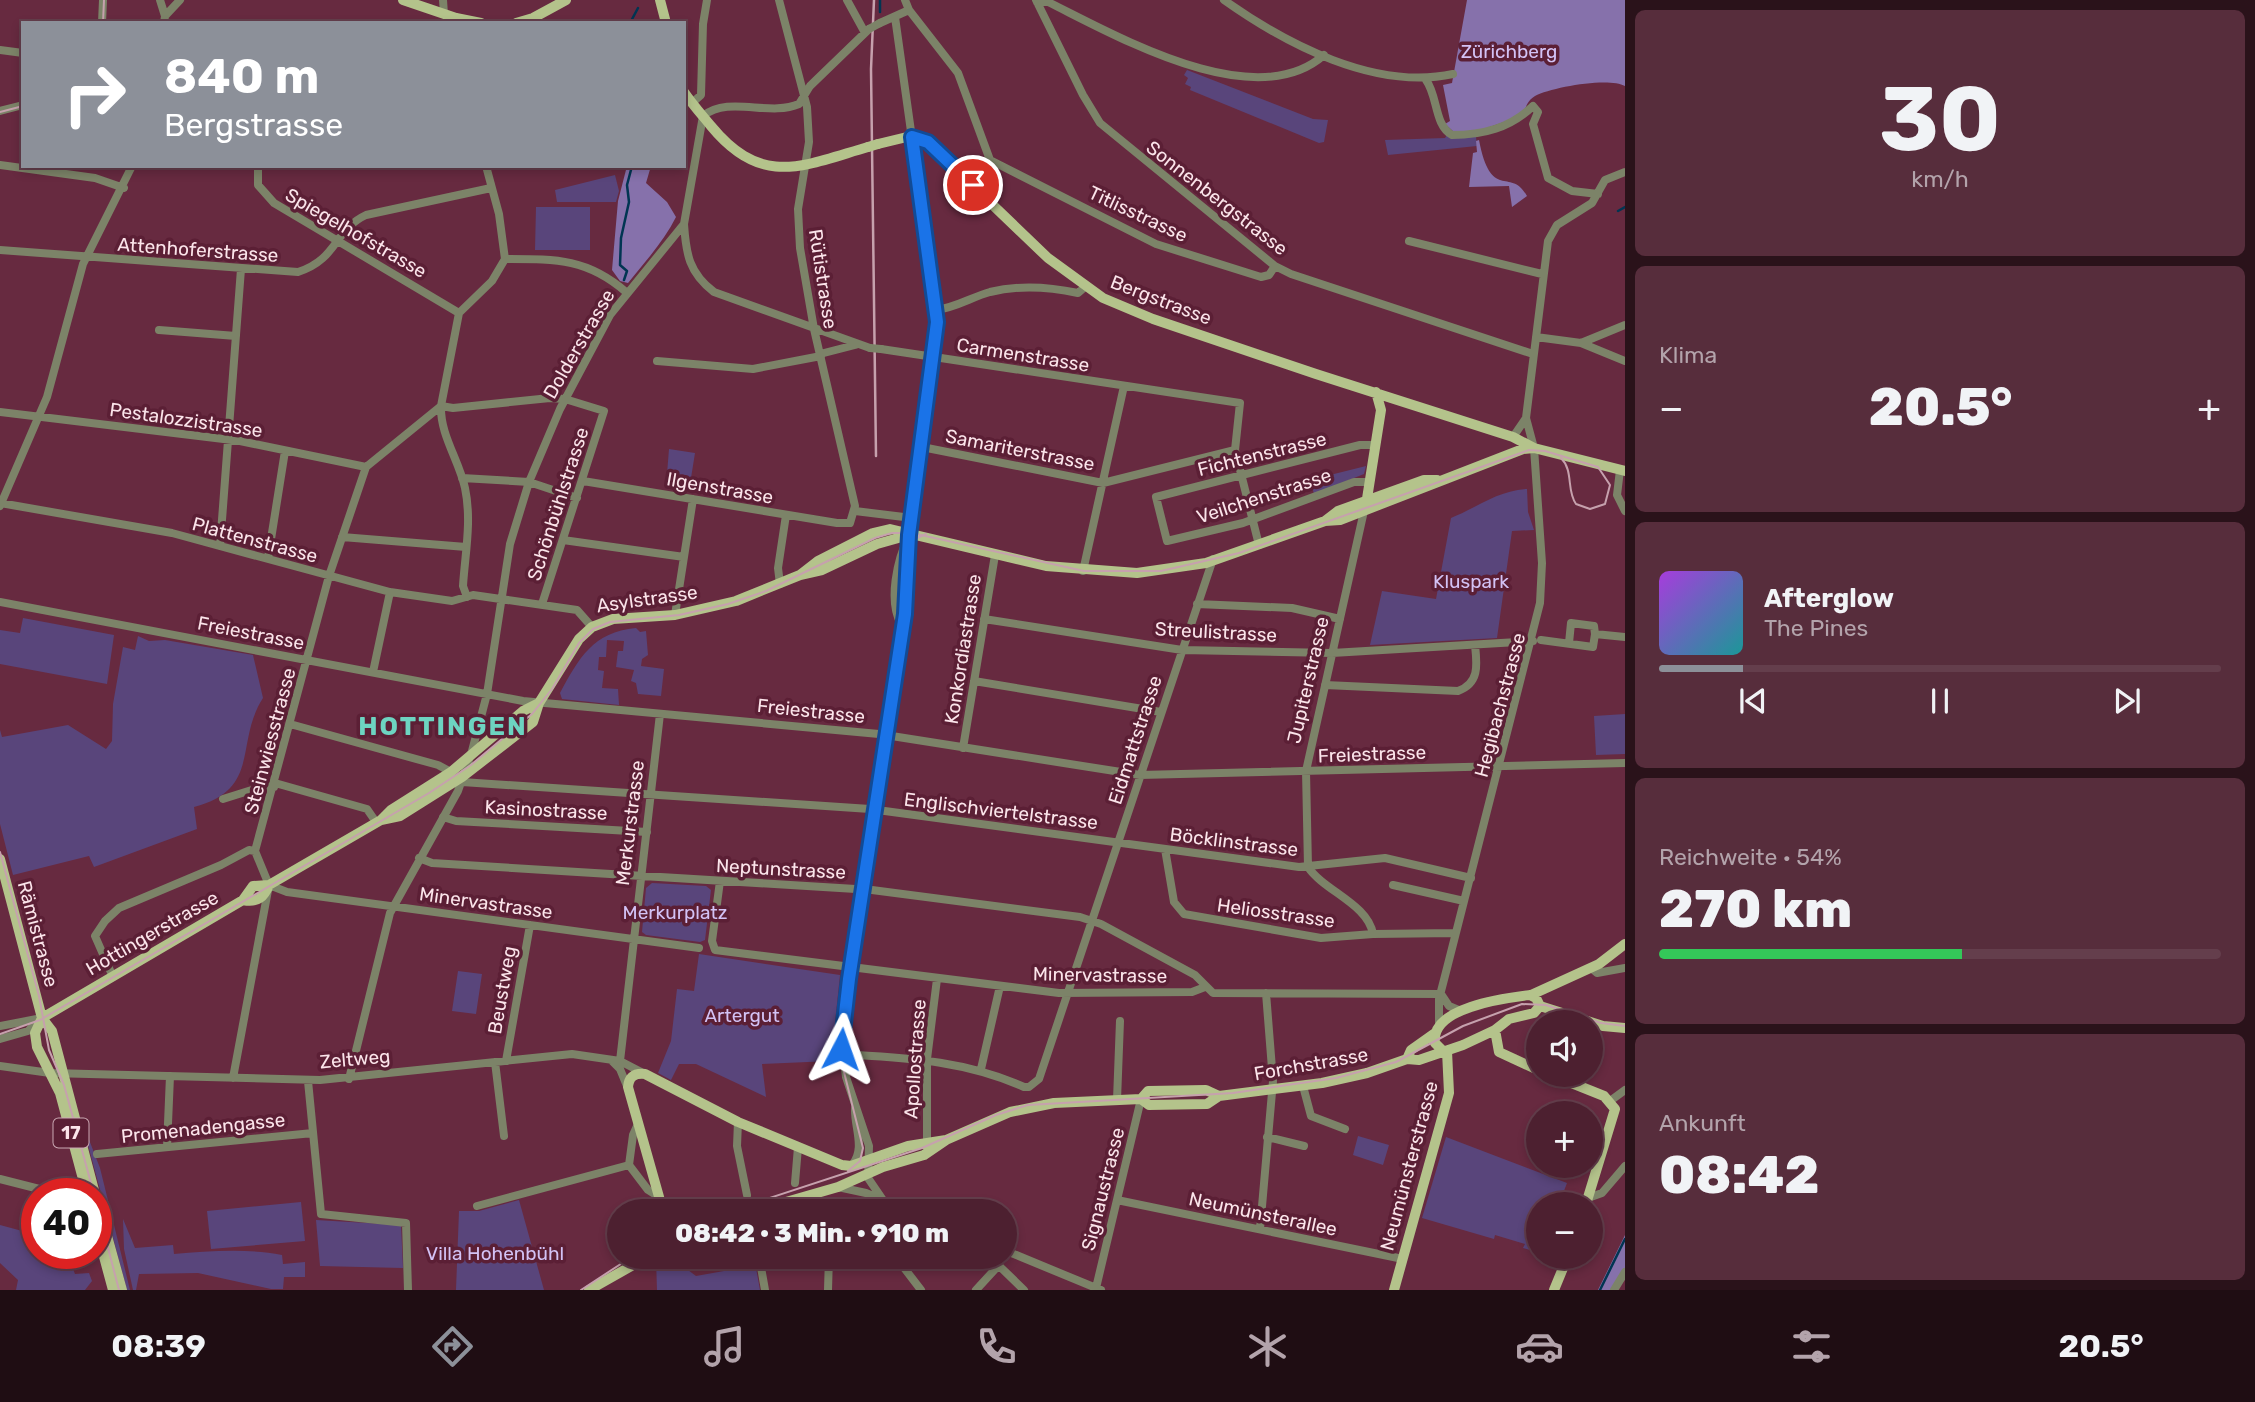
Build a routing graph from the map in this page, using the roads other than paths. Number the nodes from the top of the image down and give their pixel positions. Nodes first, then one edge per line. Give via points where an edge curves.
1 (103, 0) edge
2 (160, 0) edge
3 (180, 0) edge
4 (404, 0) edge
5 (443, 0) edge
6 (566, 0) edge
7 (660, 0) edge
8 (707, 0) edge
9 (779, 0) edge
10 (847, 0) edge
11 (905, 0) edge
12 (1224, 0) edge
13 (1037, 1) edge
14 (909, 10) junction
15 (444, 14) junction
16 (895, 17) junction
17 (164, 20) edge
18 (102, 21) edge
19 (456, 21) edge
20 (523, 21) edge
21 (665, 21) edge
22 (866, 30) junction
23 (0, 50) edge
24 (21, 53) edge
25 (1324, 55) junction
26 (1453, 74) dead end
27 (1426, 80) junction
28 (686, 95) edge
29 (803, 95) junction
30 (692, 103) junction
31 (21, 106) edge
32 (0, 111) edge
33 (703, 116) junction
34 (912, 137) junction
35 (990, 160) junction
36 (806, 164) junction
37 (0, 165) edge
38 (21, 168) edge
39 (22, 168) edge
40 (131, 168) edge
41 (258, 168) edge
42 (486, 168) edge
43 (1625, 172) edge
44 (973, 185) junction
45 (124, 188) junction
46 (491, 188) junction
47 (1598, 194) junction
48 (684, 224) junction
49 (339, 240) junction
50 (1409, 241) dead end
51 (0, 250) edge
52 (87, 257) junction
53 (505, 259) junction
54 (1275, 266) junction
55 (241, 269) junction
56 (1542, 274) junction
57 (1086, 287) junction
58 (626, 292) junction
59 (936, 310) junction
60 (459, 313) junction
61 (1625, 325) edge
62 (814, 329) junction
63 (159, 330) dead end
64 (236, 336) junction
65 (1536, 337) junction
66 (1581, 343) junction
67 (855, 345) junction
68 (1533, 354) junction
69 (820, 355) junction
70 (933, 357) junction
71 (657, 361) dead end
72 (1625, 361) edge
73 (1124, 386) junction
74 (1376, 393) junction
75 (565, 399) junction
76 (1398, 401) junction
77 (441, 406) junction
78 (1381, 410) junction
79 (0, 412) edge
80 (39, 416) junction
81 (1526, 418) junction
82 (1513, 437) junction
83 (228, 439) junction
84 (1376, 445) junction
85 (922, 447) junction
86 (1534, 448) junction
87 (1235, 450) junction
88 (285, 451) junction
89 (366, 467) junction
90 (1622, 471) edge
91 (1239, 476) junction
92 (462, 478) junction
93 (1438, 480) junction
94 (583, 481) junction
95 (529, 482) junction
96 (1370, 482) junction
97 (1103, 483) junction
98 (577, 498) junction
99 (693, 499) junction
100 (1367, 500) junction
101 (0, 504) edge
102 (1622, 508) edge
103 (855, 511) junction
104 (1364, 511) junction
105 (786, 515) junction
106 (912, 518) junction
107 (1251, 519) junction
108 (852, 522) joint
109 (1325, 522) junction
110 (909, 535) junction
111 (342, 537) junction
112 (563, 540) junction
113 (1167, 541) joint
114 (1259, 545) junction
115 (220, 546) junction
116 (466, 547) junction
117 (995, 555) junction
118 (684, 557) junction
119 (268, 558) junction
120 (1213, 559) junction
121 (1083, 571) junction
122 (329, 576) junction
123 (780, 584) junction
124 (390, 592) junction
125 (467, 597) junction
126 (500, 600) junction
127 (0, 602) edge
128 (542, 604) junction
129 (1197, 604) junction
130 (675, 615) junction
131 (984, 619) junction
132 (1340, 619) junction
133 (592, 627) junction
134 (1595, 634) junction
135 (1625, 637) edge
136 (1537, 640) junction
137 (1569, 643) junction
138 (1475, 645) junction
139 (1182, 650) junction
140 (1332, 653) junction
141 (307, 660) junction
142 (373, 672) junction
143 (974, 681) junction
144 (1325, 685) junction
145 (487, 695) junction
146 (539, 703) junction
147 (1161, 712) junction
148 (660, 714) junction
149 (290, 724) junction
150 (886, 735) junction
151 (963, 748) junction
152 (469, 758) junction
153 (1625, 763) edge
154 (1500, 766) junction
155 (451, 772) junction
156 (1306, 772) junction
157 (1140, 775) junction
158 (462, 780) junction
159 (274, 785) junction
160 (652, 795) junction
161 (223, 799) dead end
162 (876, 810) junction
163 (443, 817) junction
164 (378, 821) junction
165 (647, 832) junction
166 (1117, 842) junction
167 (1165, 849) junction
168 (255, 852) junction
169 (419, 858) junction
170 (0, 859) edge
171 (1308, 867) junction
172 (642, 876) junction
173 (1471, 878) junction
174 (720, 881) junction
175 (270, 885) junction
176 (1393, 885) dead end
177 (863, 890) junction
178 (1464, 901) junction
179 (393, 906) junction
180 (1091, 919) junction
181 (530, 925) junction
182 (1373, 933) junction
183 (1455, 933) junction
184 (634, 939) junction
185 (1625, 944) edge
186 (699, 948) dead end
187 (850, 968) junction
188 (1591, 968) junction
189 (1625, 968) edge
190 (113, 977) junction
191 (937, 979) junction
192 (1000, 986) junction
193 (1205, 987) junction
194 (1068, 992) junction
195 (1266, 993) junction
196 (1441, 994) junction
197 (1531, 995) junction
198 (1540, 1006) junction
199 (1461, 1012) junction
200 (42, 1018) junction
201 (1120, 1021) dead end
202 (0, 1026) edge
203 (1625, 1028) edge
204 (1437, 1029) junction
205 (1495, 1030) junction
206 (0, 1039) edge
207 (1445, 1051) junction
208 (842, 1054) junction
209 (927, 1059) junction
210 (1407, 1059) junction
211 (611, 1060) junction
212 (506, 1061) junction
213 (620, 1061) junction
214 (495, 1062) junction
215 (1526, 1064) edge
216 (0, 1066) edge
217 (981, 1069) junction
218 (50, 1073) junction
219 (63, 1073) junction
220 (645, 1074) junction
221 (170, 1076) junction
222 (233, 1078) junction
223 (348, 1079) junction
224 (308, 1081) junction
225 (1303, 1086) junction
226 (628, 1087) junction
227 (1578, 1087) edge
228 (1272, 1091) junction
229 (1624, 1092) edge
230 (1141, 1099) junction
231 (1117, 1100) junction
232 (1610, 1101) junction
233 (855, 1108) junction
234 (738, 1122) junction
235 (638, 1124) junction
236 (1345, 1129) dead end
237 (313, 1133) junction
238 (504, 1136) dead end
239 (1267, 1138) junction
240 (946, 1140) junction
241 (927, 1142) junction
242 (1304, 1146) dead end
243 (167, 1147) junction
244 (798, 1147) junction
245 (97, 1154) dead end
246 (629, 1165) junction
247 (851, 1166) junction
248 (867, 1166) junction
249 (1625, 1166) edge
250 (83, 1178) edge
251 (91, 1178) edge
252 (0, 1179) edge
253 (795, 1183) dead end
254 (21, 1184) edge
255 (838, 1188) junction
256 (1590, 1192) edge
257 (1603, 1192) edge
258 (747, 1195) dead end
259 (659, 1197) joint
260 (798, 1199) edge
261 (869, 1199) edge
262 (883, 1199) edge
263 (1117, 1200) junction
264 (477, 1206) dead end
265 (1260, 1229) junction
266 (112, 1255) edge
267 (1017, 1255) edge
268 (1403, 1259) junction
269 (107, 1269) edge
270 (626, 1269) edge
271 (761, 1269) edge
272 (829, 1269) edge
273 (905, 1269) edge
274 (995, 1269) edge
275 (1001, 1269) edge
276 (1563, 1269) edge
277 (1625, 1272) edge
278 (1099, 1289) edge
279 (113, 1290) edge
280 (122, 1290) edge
281 (408, 1290) edge
282 (589, 1290) edge
283 (765, 1290) edge
284 (828, 1290) edge
285 (920, 1290) edge
286 (976, 1290) edge
287 (1024, 1290) edge
288 (1394, 1290) edge
289 (1554, 1290) edge
290 (1614, 1290) edge

1 - 18 street
2 - 17 street
3 - 17 street
4 - 15 main road
5 - 15 street
6 - 20 main road
7 - 21 main road
8 - 30 street via 701,95
9 - 29 street, Rütistrasse
10 - 22 street
11 - 14 street
12 - 25 street via 1271,30
13 - 25 street via 1048,2 1160,56 1252,79 1295,74
13 - 54 street, Sonnenbergstrasse via 1100,123
14 - 16 street
14 - 35 street via 958,73
15 - 19 main road
16 - 22 street, bridge
16 - 34 street
22 - 29 street
23 - 24 street
25 - 27 street via 1373,71
26 - 27 street
27 - 47 street via 1442,127 1452,135 1497,129 1533,106 1538,112 1534,124 1548,178 1572,191
28 - 30 main road
29 - 33 street via 794,106 722,107
29 - 36 street, Rütistrasse via 809,142
30 - 33 main road
31 - 32 street
33 - 36 main road via 744,159 771,168
33 - 48 street
34 - 36 main road
34 - 44 main road, Bergstrasse via 928,142
34 - 59 street
35 - 44 street
35 - 54 street, Titlisstrasse via 1156,244 1261,277
36 - 62 street, Rütistrasse via 798,226
37 - 38 street
39 - 45 street via 95,178
40 - 45 street
41 - 49 street, Spiegelhofstrasse via 258,185 267,199
42 - 46 street
43 - 47 street, Hegibachstrasse via 1611,176
44 - 57 main road, Bergstrasse via 1048,258
45 - 52 street
46 - 49 street, Attenhoferstrasse via 366,215
46 - 53 street
47 - 56 street, Hegibachstrasse via 1552,231
48 - 58 street, Dolderstrasse
48 - 62 street, Carmenstrasse via 687,257 702,283 727,298
49 - 55 street, Attenhoferstrasse via 324,260 298,272
49 - 60 street, Spiegelhofstrasse
50 - 56 street
51 - 52 street, Attenhoferstrasse
52 - 55 street, Attenhoferstrasse
52 - 80 street
53 - 58 street via 584,264
53 - 60 street via 492,281
54 - 68 street, Sonnenbergstrasse
55 - 64 street
56 - 65 street, Hegibachstrasse
57 - 59 street via 1078,293 1056,289 990,292
57 - 74 main road, Bergstrasse via 1153,319
58 - 75 street, Dolderstrasse
59 - 70 street
60 - 77 street
61 - 66 street
62 - 67 street, Carmenstrasse
62 - 69 street, Rütistrasse
63 - 64 street
64 - 83 street
65 - 66 street
65 - 68 street, Hegibachstrasse
66 - 72 street
67 - 69 street
67 - 70 street, Carmenstrasse, bridge
68 - 81 street, Hegibachstrasse
69 - 71 street via 753,369
69 - 103 street, Rütistrasse
70 - 73 street, Carmenstrasse
70 - 85 street
73 - 87 street, Carmenstrasse via 1240,403
73 - 97 street
74 - 76 main road, Bergstrasse
74 - 78 main road, Jupiterstrasse
75 - 77 street
75 - 94 street, Schönbühlstrasse via 605,414
75 - 95 street, Dolderstrasse
76 - 78 main road
76 - 82 main road, Bergstrasse
77 - 89 street
77 - 92 street via 440,420
78 - 84 main road, Jupiterstrasse
79 - 80 street, Pestalozzistrasse
80 - 83 street, Pestalozzistrasse
80 - 101 street
81 - 82 street, Hegibachstrasse
81 - 86 street, Hegibachstrasse
82 - 86 main road, Bergstrasse
83 - 88 street, Pestalozzistrasse
83 - 115 street
84 - 91 street, Fichtenstrasse via 1360,445
84 - 96 main road, Jupiterstrasse
85 - 97 street, Samariterstrasse
85 - 106 street
86 - 90 main road, Bergstrasse
86 - 93 main road, Asylstrasse
86 - 136 street, Hegibachstrasse via 1542,577
87 - 91 street
87 - 97 street, Samariterstrasse
88 - 89 street, Pestalozzistrasse
88 - 119 street
89 - 111 street, Steinwiesstrasse
90 - 102 street via 1617,486
91 - 107 street
91 - 113 street, Fichtenstrasse via 1160,496
92 - 95 street
92 - 116 street via 468,508
93 - 100 main road, Asylstrasse via 1424,480
93 - 104 main road, Asylstrasse via 1426,489
94 - 98 street, Schönbühlstrasse
94 - 99 street, Ilgenstrasse
95 - 98 street
95 - 126 street, Dolderstrasse via 510,544
96 - 100 main road, Jupiterstrasse
96 - 107 street, Veilchenstrasse via 1354,482
97 - 121 street
98 - 112 street, Schönbühlstrasse
99 - 105 street, Ilgenstrasse
99 - 118 street
100 - 104 main road, Jupiterstrasse
100 - 109 main road, Asylstrasse via 1338,511
101 - 115 street, Plattenstrasse via 172,533
103 - 106 street
103 - 108 street, Rütistrasse
104 - 109 main road, Asylstrasse
104 - 132 street, Jupiterstrasse
105 - 108 street, Ilgenstrasse
105 - 123 street
106 - 110 street
107 - 113 street, Veilchenstrasse
107 - 114 street
109 - 114 main road, Asylstrasse
110 - 117 main road, Asylstrasse
110 - 123 main road, Asylstrasse
110 - 150 street via 910,558
111 - 116 street
111 - 122 street, Steinwiesstrasse
112 - 118 street
112 - 128 street, Schönbühlstrasse
114 - 120 main road, Asylstrasse
115 - 119 street, Plattenstrasse
116 - 125 street via 463,586
117 - 121 main road, Asylstrasse
117 - 131 street, Konkordiastrasse
118 - 130 street
119 - 122 street, Plattenstrasse
120 - 121 main road, Asylstrasse via 1157,572
120 - 129 street, Eidmattstrasse
122 - 124 street, Plattenstrasse
122 - 141 street, Steinwiesstrasse
123 - 130 main road, Asylstrasse via 736,601
124 - 125 street, Plattenstrasse via 449,601
124 - 142 street
125 - 126 street, Plattenstrasse
126 - 128 street, Asylstrasse
126 - 145 street, Dolderstrasse
127 - 141 street, Freiestrasse
128 - 133 street, Asylstrasse via 577,610
129 - 132 street via 1292,608
129 - 139 street, Eidmattstrasse
130 - 133 main road, Asylstrasse via 613,619
131 - 139 street, Streulistrasse
131 - 143 street, Konkordiastrasse
132 - 140 street, Jupiterstrasse
133 - 146 main road, Hottingerstrasse via 579,639
134 - 135 street, Streulistrasse
134 - 137 street, Streulistrasse via 1593,647
134 - 137 street, Streulistrasse via 1594,626 1572,623
136 - 137 street, Streulistrasse
136 - 138 street, Streulistrasse
136 - 154 street, Hegibachstrasse
138 - 140 street, Streulistrasse
138 - 144 street via 1476,675 1458,691
139 - 140 street, Streulistrasse
139 - 147 street, Eidmattstrasse
140 - 144 street, Jupiterstrasse
141 - 142 street, Freiestrasse
141 - 149 street, Steinwiesstrasse
142 - 145 street, Freiestrasse
143 - 147 street
143 - 151 street, Konkordiastrasse
144 - 156 street, Jupiterstrasse
145 - 146 street, Freiestrasse
145 - 152 street, Dolderstrasse
146 - 148 street, Freiestrasse
146 - 152 main road, Hottingerstrasse via 523,711
146 - 158 main road, Hottingerstrasse via 533,722
147 - 157 street, Eidmattstrasse
148 - 150 street, Freiestrasse
148 - 160 street, Merkurstrasse
149 - 155 street
149 - 159 street, Steinwiesstrasse
150 - 151 street, Freiestrasse
150 - 162 street
151 - 157 street, Freiestrasse
152 - 155 main road, Hottingerstrasse
152 - 158 street, Dolderstrasse
153 - 154 street, Freiestrasse
154 - 156 street, Freiestrasse
154 - 173 street, Hegibachstrasse
155 - 164 main road, Hottingerstrasse
156 - 157 street, Freiestrasse
156 - 171 street, Jupiterstrasse
157 - 166 street, Eidmattstrasse
158 - 160 street, Englischviertelstrasse
158 - 163 street, Dolderstrasse
158 - 164 main road, Hottingerstrasse via 400,816
159 - 161 street
159 - 164 street via 367,809
159 - 168 street, Steinwiesstrasse
160 - 162 street, Englischviertelstrasse
160 - 165 street, Merkurstrasse
162 - 166 street, Englischviertelstrasse
162 - 177 street
163 - 165 street, Kasinostrasse
163 - 169 street, Dolderstrasse
164 - 175 main road, Hottingerstrasse
165 - 172 street, Merkurstrasse
166 - 167 street, Böcklinstrasse
166 - 180 street, Eidmattstrasse
167 - 171 street, Böcklinstrasse
167 - 182 street, Heliosstrasse via 1178,910 1188,915 1321,938
168 - 175 street
168 - 190 street via 249,850 130,903 105,921 95,939
169 - 172 street, Neptunstrasse via 432,863
169 - 179 street, Dolderstrasse
170 - 200 main road, Rämistrasse / 17
171 - 173 street, Böcklinstrasse via 1385,858
171 - 182 street via 1366,917
172 - 174 street, Neptunstrasse
172 - 184 street, Merkurstrasse
173 - 178 street, Hegibachstrasse
174 - 177 street, Neptunstrasse
174 - 187 street, Minervastrasse via 712,941 715,950
175 - 179 street, Minervastrasse via 287,892
175 - 190 main road, Hottingerstrasse via 253,886 243,900
175 - 222 street
176 - 178 street
177 - 180 street, Neptunstrasse
177 - 187 street
178 - 183 street, Hegibachstrasse
179 - 181 street, Minervastrasse
179 - 223 street, Dolderstrasse
180 - 193 street, Neptunstrasse via 1195,975
180 - 194 street, Eidmattstrasse
181 - 184 street, Minervastrasse
181 - 212 street, Beustweg
182 - 183 street, Heliosstrasse
183 - 196 street, Hegibachstrasse
184 - 186 street, Minervastrasse
184 - 213 street, Merkurstrasse
185 - 188 main road, Forchstrasse
187 - 191 street, Minervastrasse
187 - 208 street
188 - 189 street via 1606,973
188 - 197 main road, Forchstrasse
190 - 200 main road, Hottingerstrasse
191 - 192 street, Minervastrasse
191 - 209 street, Apollostrasse
192 - 194 street, Minervastrasse
192 - 217 street
193 - 194 street, Minervastrasse via 1192,992
193 - 195 street, Minervastrasse via 1219,993
194 - 217 street, Eidmattstrasse via 1039,1079 1030,1087
195 - 196 street, Minervastrasse
195 - 228 street
196 - 199 street via 1449,1006
196 - 204 street, Hegibachstrasse
197 - 198 main road
197 - 199 main road, Forchstrasse via 1485,1001
198 - 203 main road
198 - 205 main road, Forchstrasse
199 - 204 main road, Forchstrasse
200 - 202 street
200 - 206 street via 28,1031
200 - 218 main road, Rämistrasse / 17 via 35,1038
200 - 219 main road, Rämistrasse / 17 via 52,1031
201 - 231 street
204 - 207 main road via 1435,1042
204 - 210 main road, Forchstrasse via 1411,1050
205 - 207 main road, Forchstrasse
205 - 215 main road via 1499,1052
207 - 210 main road, Forchstrasse
207 - 268 main road, Neumünsterstrasse via 1449,1093
208 - 209 street
208 - 233 street
209 - 217 street
209 - 241 street, Apollostrasse
210 - 225 main road, Forchstrasse
211 - 212 street, Zeltweg via 563,1054
211 - 213 street, Zeltweg
211 - 226 street
212 - 214 street, Zeltweg
213 - 220 street, Zeltweg
214 - 223 street, Zeltweg
214 - 238 street
216 - 218 street, Zeltweg
218 - 219 street, Zeltweg
218 - 250 main road, Rämistrasse / 17 via 60,1093
219 - 221 street, Zeltweg
219 - 251 main road, Rämistrasse / 17
220 - 226 main road via 633,1076
220 - 234 main road, Zeltweg
221 - 222 street, Zeltweg
221 - 243 street
222 - 224 street, Zeltweg
223 - 224 street, Zeltweg
224 - 237 street
225 - 228 main road, Forchstrasse
225 - 236 street via 1311,1116
226 - 235 main road
227 - 232 main road
228 - 230 main road, Forchstrasse via 1219,1096 1206,1090 1151,1091
228 - 239 street
229 - 232 street
230 - 231 main road, Forchstrasse
230 - 263 street, Signaustrasse
231 - 240 main road, Forchstrasse via 1028,1107
232 - 256 main road via 1615,1115
233 - 247 street via 860,1149
233 - 248 street via 869,1146
234 - 244 main road, Zeltweg
234 - 258 street via 737,1146
235 - 246 street via 632,1135
235 - 259 main road
237 - 243 street, Promenadengasse
237 - 281 street via 321,1214 406,1223
239 - 242 street
239 - 265 street
240 - 241 main road, Forchstrasse
240 - 248 main road, Forchstrasse via 924,1155 883,1167
241 - 248 main road, Forchstrasse
243 - 245 street, Promenadengasse
244 - 247 main road, Zeltweg
244 - 253 street
246 - 259 street
246 - 264 street
247 - 248 main road, Forchstrasse
248 - 255 main road
248 - 262 street
249 - 257 street
252 - 254 street
255 - 260 main road
255 - 261 street
263 - 265 street, Neumünsterallee
263 - 278 street, Signaustrasse
265 - 268 street, Neumünsterallee
266 - 280 main road, Rämistrasse / 17
267 - 278 street
268 - 288 main road, Neumünsterstrasse
269 - 279 main road
270 - 282 main road
271 - 283 street
272 - 284 street
273 - 285 street
274 - 286 street
275 - 287 street
276 - 289 main road
277 - 290 street

